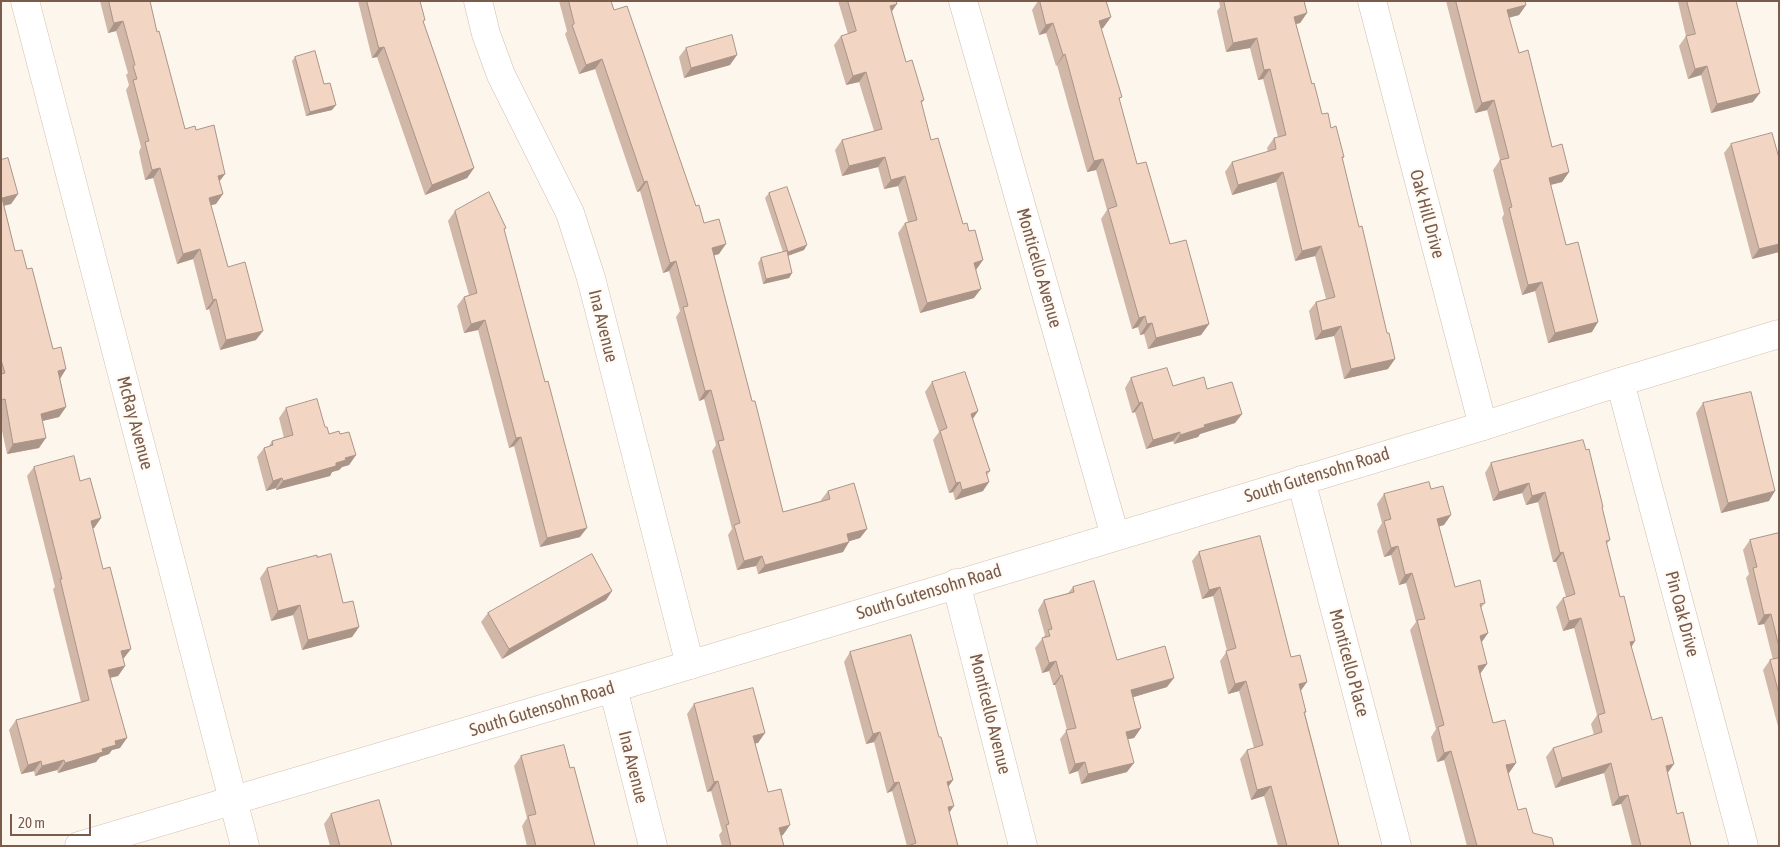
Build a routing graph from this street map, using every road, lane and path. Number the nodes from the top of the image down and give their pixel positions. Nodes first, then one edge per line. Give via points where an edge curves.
1 (25, 1) edge
2 (478, 1) edge
3 (963, 1) edge
4 (1372, 1) edge
5 (1779, 334) edge
6 (1620, 382) junction
7 (1483, 426) junction
8 (1301, 480) junction
9 (1116, 536) junction
10 (956, 583) junction
11 (690, 665) junction
12 (613, 688) junction
13 (234, 801) junction
14 (79, 846) edge
15 (245, 846) edge
16 (654, 846) edge
17 (1023, 846) edge
18 (1397, 846) edge
19 (1744, 846) edge

1 - 13 street, McRay Avenue
2 - 11 street, Ina Avenue via 501,75 570,213 591,278
3 - 9 street, Monticello Avenue
4 - 7 street, Oak Hill Drive
5 - 6 street, South Gutensohn Road
6 - 7 street, South Gutensohn Road
6 - 19 street, Pin Oak Drive
7 - 8 street, South Gutensohn Road
8 - 9 street, South Gutensohn Road
8 - 18 street, Monticello Place
9 - 10 street, South Gutensohn Road
10 - 11 street, South Gutensohn Road
10 - 17 street, Monticello Avenue
11 - 12 street, South Gutensohn Road
12 - 13 street, South Gutensohn Road
12 - 16 street, Ina Avenue
13 - 14 street, South Gutensohn Road
13 - 15 street, McRay Avenue

